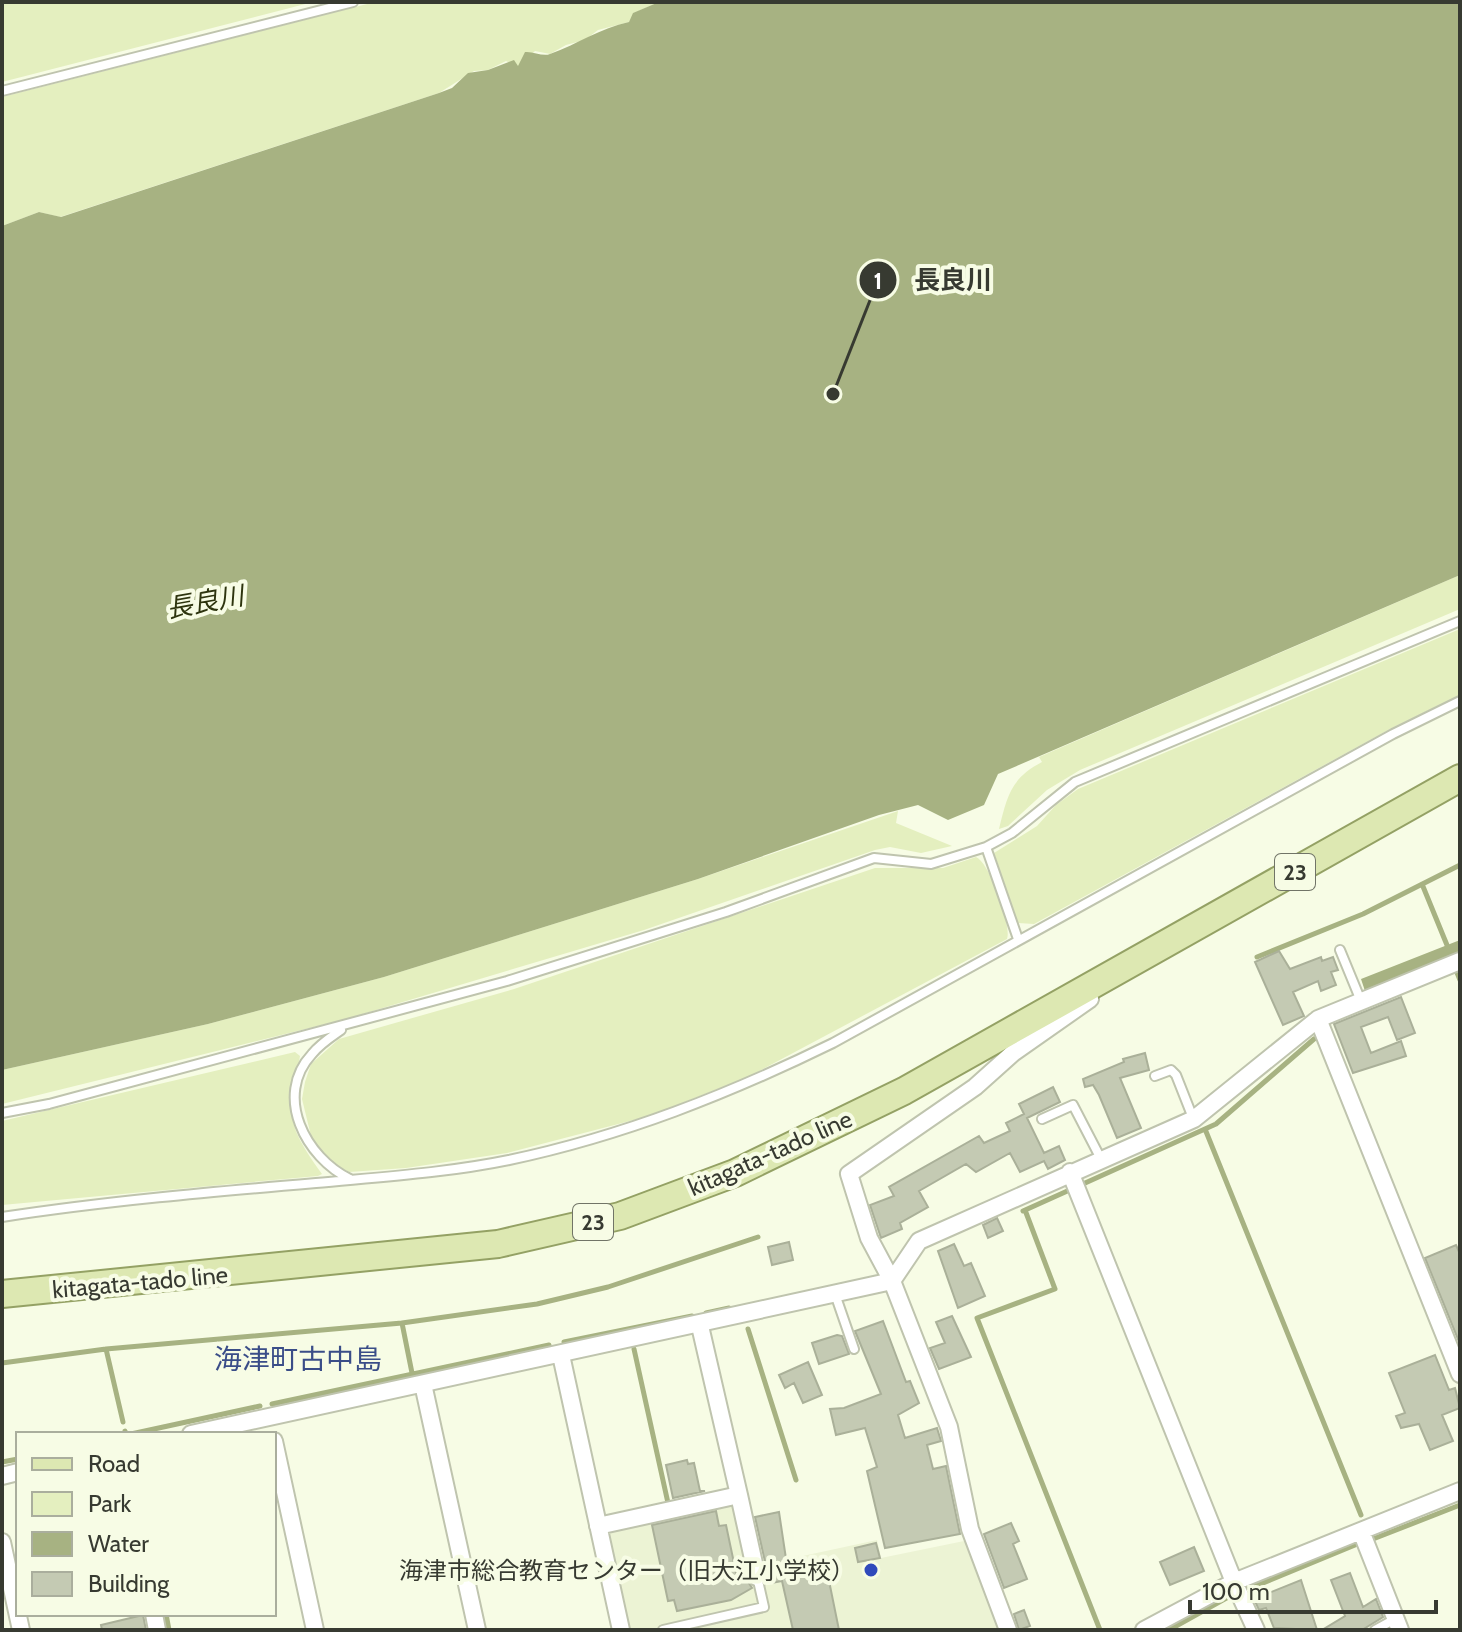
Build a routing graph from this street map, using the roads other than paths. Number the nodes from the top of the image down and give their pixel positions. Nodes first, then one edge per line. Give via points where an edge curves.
1 (353, 2) edge
2 (2, 91) edge
3 (1460, 621) edge
4 (1460, 701) edge
5 (1460, 778) edge
6 (986, 847) junction
7 (1018, 939) junction
8 (1340, 950) dead end
9 (1460, 961) edge
10 (1129, 967) junction
11 (1361, 1002) junction
12 (1318, 1019) junction
13 (345, 1027) junction
14 (1155, 1076) dead end
15 (2, 1113) edge
16 (1042, 1119) dead end
17 (1194, 1119) junction
18 (1101, 1159) junction
19 (351, 1180) junction
20 (1074, 1182) junction
21 (2, 1217) edge
22 (892, 1281) junction
23 (2, 1294) edge
24 (835, 1294) junction
25 (700, 1326) junction
26 (854, 1349) dead end
27 (561, 1355) junction
28 (1460, 1374) edge
29 (423, 1384) junction
30 (271, 1426) edge
31 (211, 1432) edge
32 (276, 1450) edge
33 (1460, 1491) edge
34 (739, 1495) junction
35 (598, 1526) junction
36 (1361, 1531) junction
37 (2, 1542) edge
38 (758, 1580) joint
39 (1234, 1582) junction
40 (16, 1607) edge
41 (1398, 1624) edge
42 (315, 1630) edge
43 (477, 1630) edge
44 (621, 1630) edge
45 (663, 1630) edge
46 (1008, 1630) edge
47 (1144, 1630) edge
48 (1256, 1630) edge
49 (1375, 1630) edge

1 - 2 lane
3 - 6 lane via 1075,782 1051,798 1029,823
4 - 7 lane
5 - 10 main road, kitagata-tado line / 23
6 - 7 lane
6 - 13 lane via 931,864 874,858 726,912
7 - 19 lane via 833,1043 655,1121 508,1160
8 - 11 lane
9 - 11 street
10 - 22 street via 975,1087 849,1174 869,1238
10 - 23 main road, kitagata-tado line / 23 via 904,1091 735,1173 620,1216 498,1244
11 - 12 street
12 - 17 street
12 - 28 street
13 - 15 lane
13 - 19 lane via 310,1055 296,1096 309,1146 332,1171
14 - 17 lane via 1171,1070 1176,1075
16 - 18 lane via 1073,1105
17 - 18 street
18 - 20 street
19 - 21 lane via 90,1203
20 - 22 street via 919,1241
20 - 39 street
22 - 24 street
22 - 46 street via 949,1427 970,1529
24 - 25 street
24 - 26 lane
25 - 27 street
25 - 34 street
27 - 29 street
27 - 35 street
29 - 30 street
29 - 43 street
30 - 31 street
32 - 42 street
33 - 36 street
34 - 35 street
34 - 38 street
35 - 44 street
36 - 39 street
36 - 41 street
37 - 40 street
38 - 45 lane via 764,1607
39 - 47 street
39 - 48 street
41 - 49 lane

